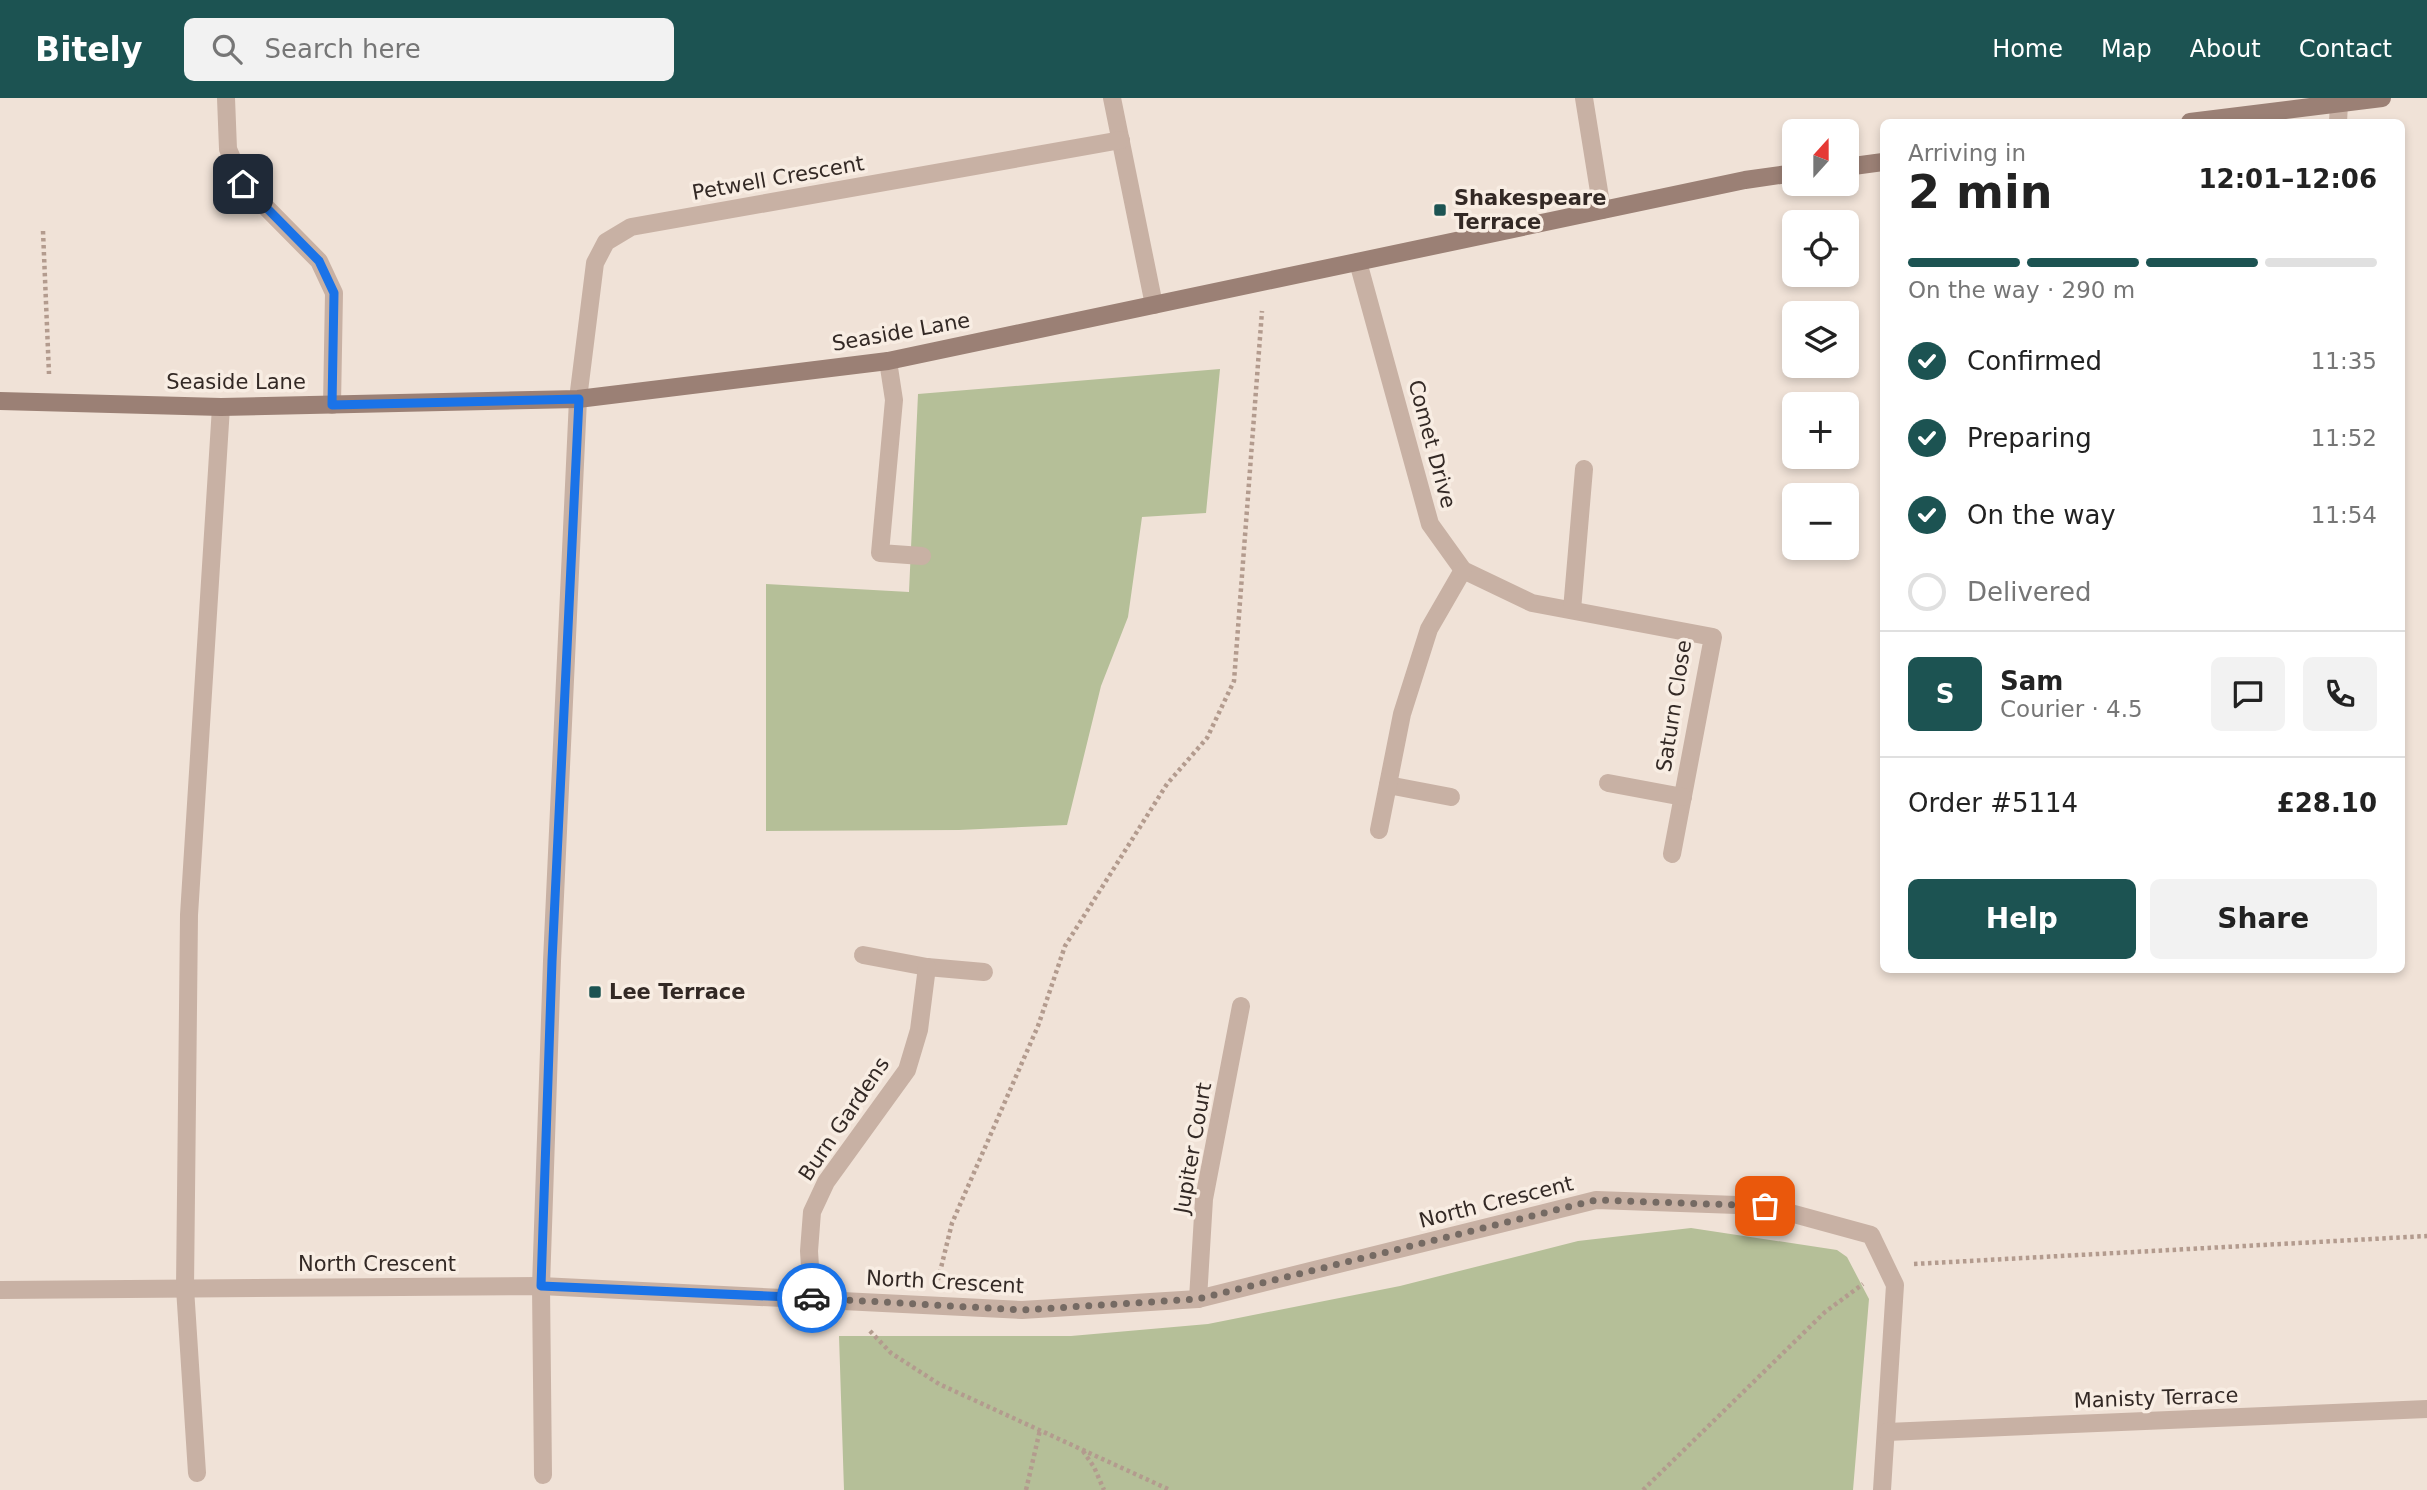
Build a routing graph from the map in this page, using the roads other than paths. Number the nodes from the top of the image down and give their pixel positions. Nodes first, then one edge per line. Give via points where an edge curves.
1 (226, 98) edge
2 (1112, 98) edge
3 (1584, 98) edge
4 (2382, 98) edge
5 (2339, 104) junction
6 (2215, 119) edge
7 (2338, 119) edge
8 (1121, 140) junction
9 (1880, 162) edge
10 (1859, 165) edge
11 (1782, 175) edge
12 (1602, 210) junction
13 (1358, 262) junction
14 (1154, 305) junction
15 (888, 361) junction
16 (579, 399) junction
17 (0, 401) edge
18 (332, 405) junction
19 (221, 407) junction
20 (1584, 469) dead end
21 (922, 556) dead end
22 (1463, 570) junction
23 (1572, 610) junction
24 (1608, 783) dead end
25 (1388, 785) junction
26 (1451, 797) dead end
27 (1683, 797) junction
28 (1379, 830) dead end
29 (1672, 854) dead end
30 (863, 955) dead end
31 (928, 967) junction
32 (984, 972) dead end
33 (1241, 1006) dead end
34 (541, 1286) junction
35 (185, 1289) junction
36 (0, 1290) edge
37 (812, 1298) junction
38 (1198, 1299) junction
39 (2427, 1409) edge
40 (1887, 1432) junction
41 (197, 1473) dead end
42 (543, 1475) dead end
43 (1882, 1490) edge

1 - 18 street via 228,149 243,184 319,261 334,293
2 - 8 street
3 - 12 street
4 - 5 main road
5 - 6 main road
5 - 7 street
8 - 14 street
8 - 16 street, Petwell Crescent via 631,227 606,242 595,263
9 - 10 main road
11 - 12 main road, Seaside Lane
12 - 13 main road, Seaside Lane
13 - 14 main road, Seaside Lane
13 - 22 street, Comet Drive via 1430,524
14 - 15 main road, Seaside Lane
15 - 16 main road, Seaside Lane
15 - 21 street via 894,400 880,553
16 - 18 main road, Seaside Lane
16 - 34 street, Petwell Crescent
17 - 19 main road, Seaside Lane
18 - 19 main road, Seaside Lane
19 - 35 street via 189,915
20 - 23 street
22 - 23 street, Saturn Close via 1531,603
22 - 25 street via 1429,629 1402,714
23 - 27 street, Saturn Close via 1713,636
24 - 27 street, Saturn Close
25 - 26 street
25 - 28 street
27 - 29 street, Saturn Close
30 - 31 street
31 - 32 street
31 - 37 street, Burn Gardens via 919,1030 907,1070 826,1182 812,1212
33 - 38 street, Jupiter Court via 1204,1199
34 - 35 street, North Crescent
34 - 37 street, North Crescent
34 - 42 street, Petwell Crescent
35 - 36 street, North Crescent
35 - 41 street
37 - 38 street, North Crescent via 1022,1310
38 - 40 street, North Crescent via 1596,1200 1765,1206 1871,1235 1895,1285
39 - 40 street, Manisty Terrace
40 - 43 street

